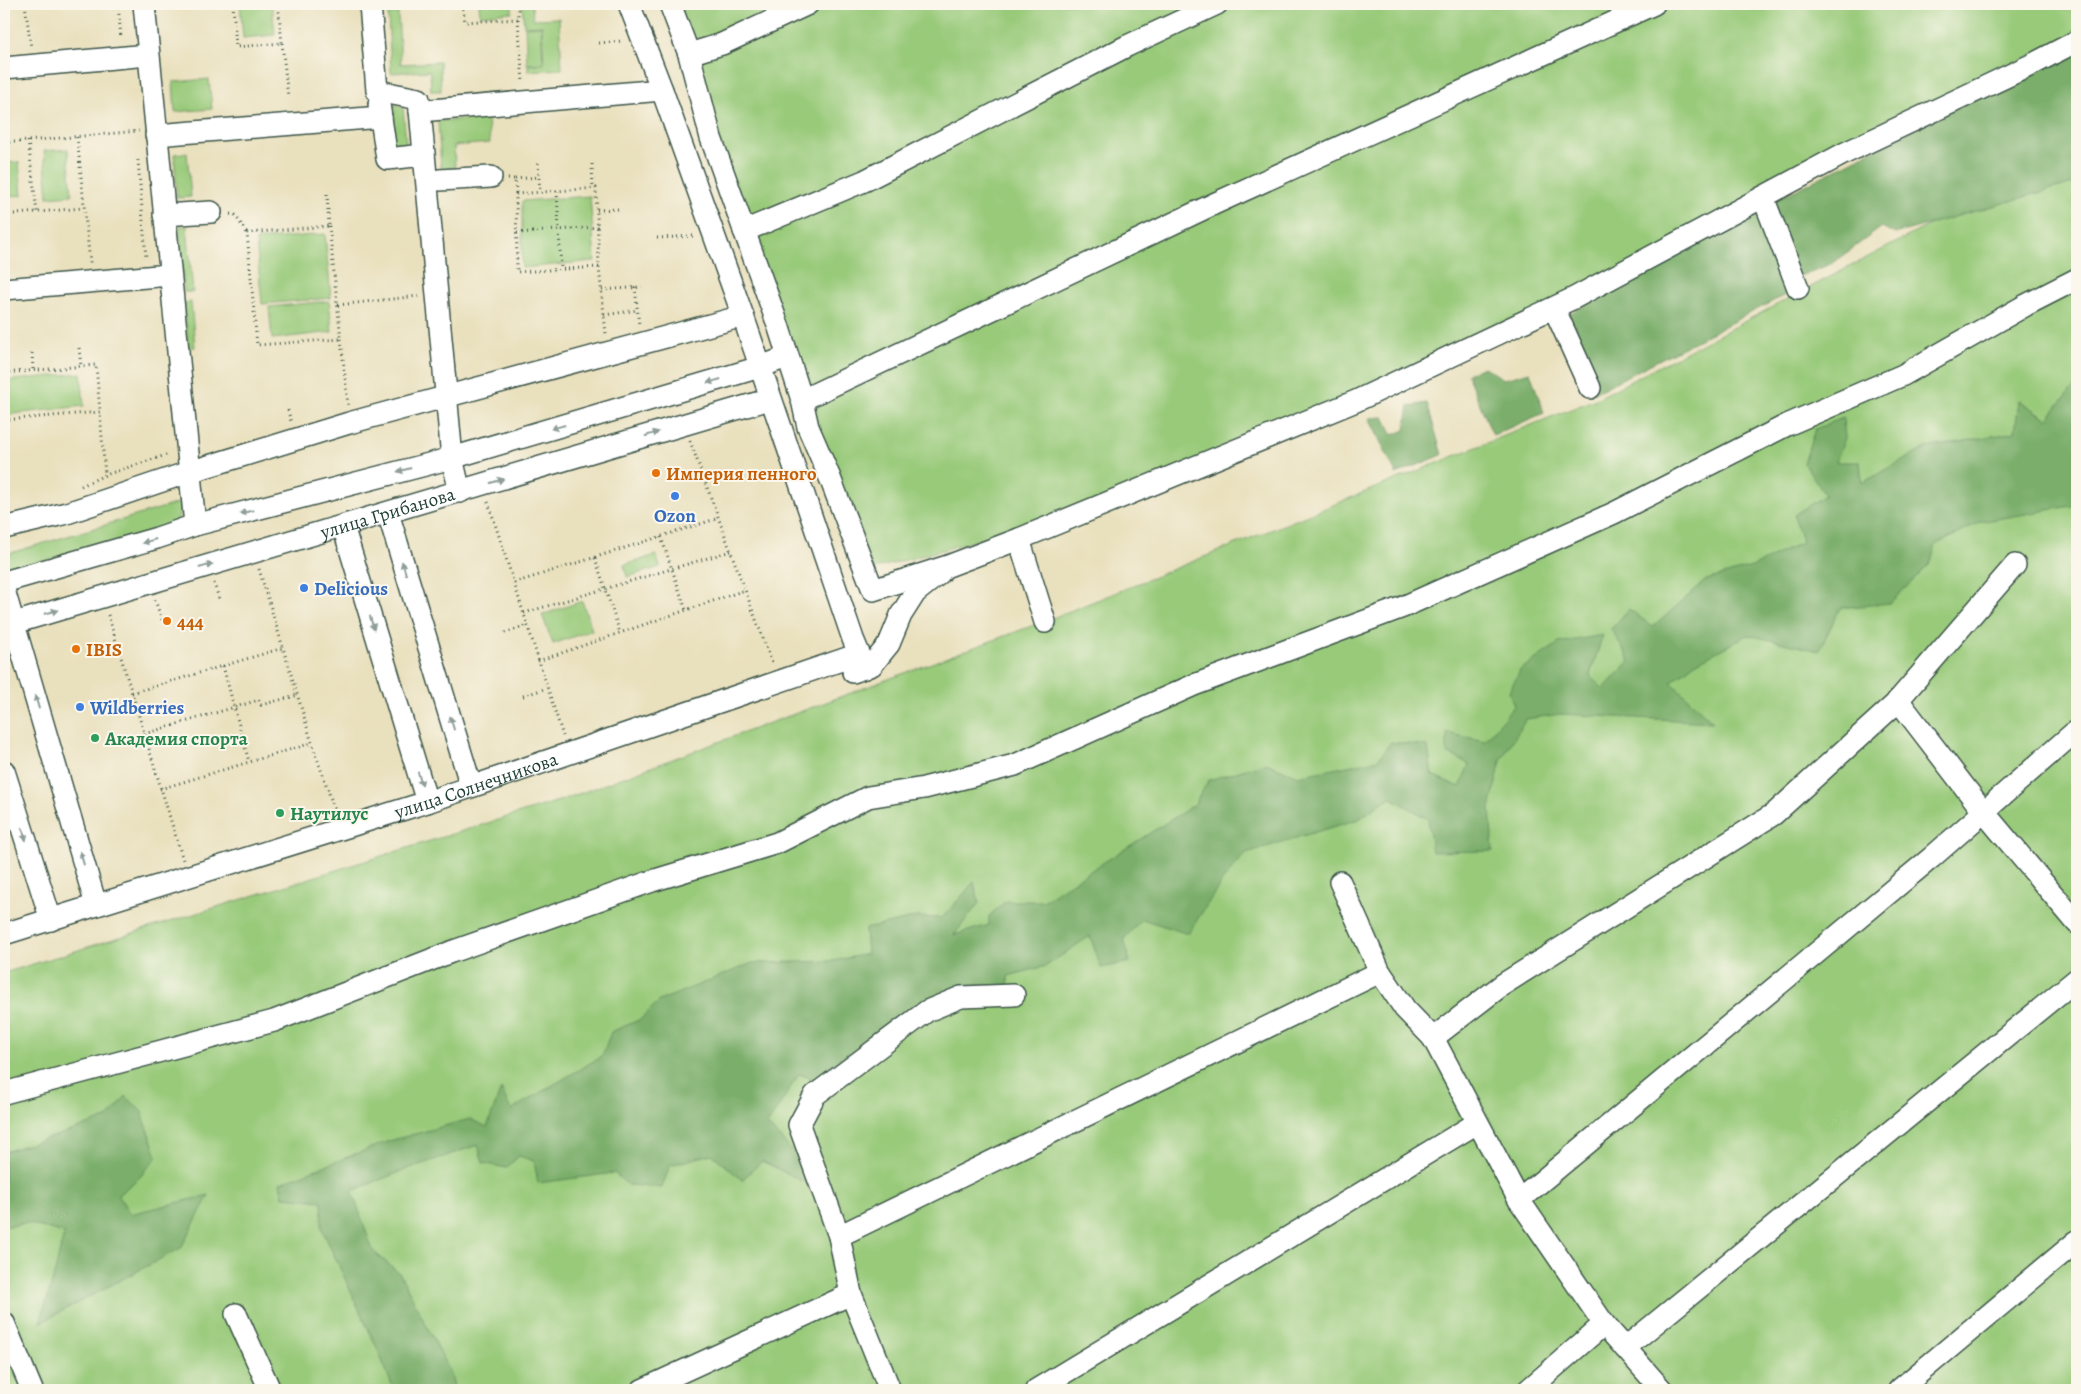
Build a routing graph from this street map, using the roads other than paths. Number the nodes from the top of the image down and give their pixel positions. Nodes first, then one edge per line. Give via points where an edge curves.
1 (144, 4) edge
2 (629, 4) edge
3 (670, 4) edge
4 (808, 4) edge
5 (1217, 4) edge
6 (1654, 4) edge
7 (376, 6) edge
8 (2077, 41) edge
9 (689, 54) junction
10 (148, 56) junction
11 (4, 68) edge
12 (662, 90) junction
13 (377, 91) junction
14 (420, 111) junction
15 (381, 117) junction
16 (148, 133) junction
17 (424, 155) junction
18 (491, 176) dead end
19 (439, 180) dead end
20 (1763, 197) junction
21 (210, 212) dead end
22 (164, 215) junction
23 (744, 231) junction
24 (170, 275) junction
25 (2077, 279) edge
26 (1798, 288) dead end
27 (4, 289) edge
28 (1554, 308) junction
29 (743, 316) junction
30 (787, 357) junction
31 (760, 367) junction
32 (1590, 388) dead end
33 (445, 397) junction
34 (770, 399) junction
35 (802, 400) junction
36 (452, 458) junction
37 (189, 472) junction
38 (460, 492) junction
39 (388, 513) junction
40 (195, 525) junction
41 (343, 526) junction
42 (4, 528) edge
43 (1018, 539) junction
44 (2015, 565) dead end
45 (948, 566) junction
46 (4, 582) edge
47 (4, 590) edge
48 (1045, 622) dead end
49 (9, 624) edge
50 (862, 661) junction
51 (1898, 700) junction
52 (2077, 730) edge
53 (4, 771) edge
54 (471, 786) junction
55 (427, 802) junction
56 (1983, 811) junction
57 (1340, 882) dead end
58 (96, 905) junction
59 (51, 920) junction
60 (2077, 923) edge
61 (4, 934) edge
62 (1380, 972) junction
63 (2077, 979) edge
64 (1014, 995) dead end
65 (1433, 1038) junction
66 (4, 1093) edge
67 (1477, 1123) junction
68 (1519, 1200) junction
69 (839, 1236) junction
70 (2077, 1241) edge
71 (851, 1294) junction
72 (236, 1314) dead end
73 (4, 1323) edge
74 (1604, 1324) junction
75 (1625, 1348) junction
76 (32, 1390) edge
77 (270, 1390) edge
78 (642, 1390) edge
79 (890, 1390) edge
80 (1036, 1390) edge
81 (1528, 1390) edge
82 (1662, 1390) edge
83 (1899, 1390) edge

1 - 10 street
2 - 12 street
3 - 9 street
4 - 9 street via 722,44
5 - 23 street via 1127,46 864,181
6 - 35 street via 1216,203
7 - 13 street
8 - 20 street via 1845,153
9 - 23 street via 711,138
10 - 11 street
10 - 16 street
12 - 14 street
12 - 29 street
13 - 14 street via 419,99
13 - 15 street
14 - 17 street
15 - 16 street
15 - 17 street via 387,159
16 - 22 street
17 - 33 street
18 - 19 street
20 - 26 street
20 - 28 street
21 - 22 street
22 - 24 street
23 - 30 street
24 - 27 street
24 - 37 street
25 - 66 street via 1902,375 1788,425 1614,513 1403,608 1194,685 1015,765 924,788 868,797 777,842 652,881 451,952 274,1020
28 - 32 street
28 - 43 street via 1356,401
29 - 31 street
29 - 33 street
30 - 31 street, улица Грибанова
30 - 35 street
31 - 34 street
31 -> 36 street, улица Грибанова
33 - 36 street
33 - 37 street
38 -> 34 street, улица Грибанова
34 - 50 street
35 - 45 street via 808,427 873,590
36 - 38 street
36 -> 40 street, улица Грибанова
37 - 40 street
37 - 42 street via 67,513
38 - 39 street, улица Грибанова
39 - 41 street, улица Грибанова
54 -> 39 street
40 -> 46 street, улица Грибанова
49 -> 41 street, улица Грибанова
41 -> 55 street
43 - 45 street
43 - 48 street
44 - 51 street
45 - 50 street via 915,593 889,644 872,665
47 - 49 street
58 -> 49 street
50 - 54 street, улица Солнечникова via 809,672
51 - 56 street
51 - 65 street via 1774,814 1502,985
52 - 56 street
53 -> 59 street
54 - 55 street, улица Солнечникова
55 - 58 street, улица Солнечникова
56 - 60 street
56 - 68 street via 1931,858
57 - 62 street
58 - 59 street, улица Солнечникова
59 - 61 street, улица Солнечникова
62 - 65 street via 1405,1009
62 - 69 street
63 - 75 street
64 - 69 street via 961,997 928,1012 815,1095 800,1125
65 - 67 street
67 - 68 street
67 - 80 street
68 - 74 street
69 - 71 street
70 - 83 street
71 - 78 street
71 - 79 street
72 - 77 street
73 - 76 street
74 - 75 street
74 - 81 street
75 - 82 street

